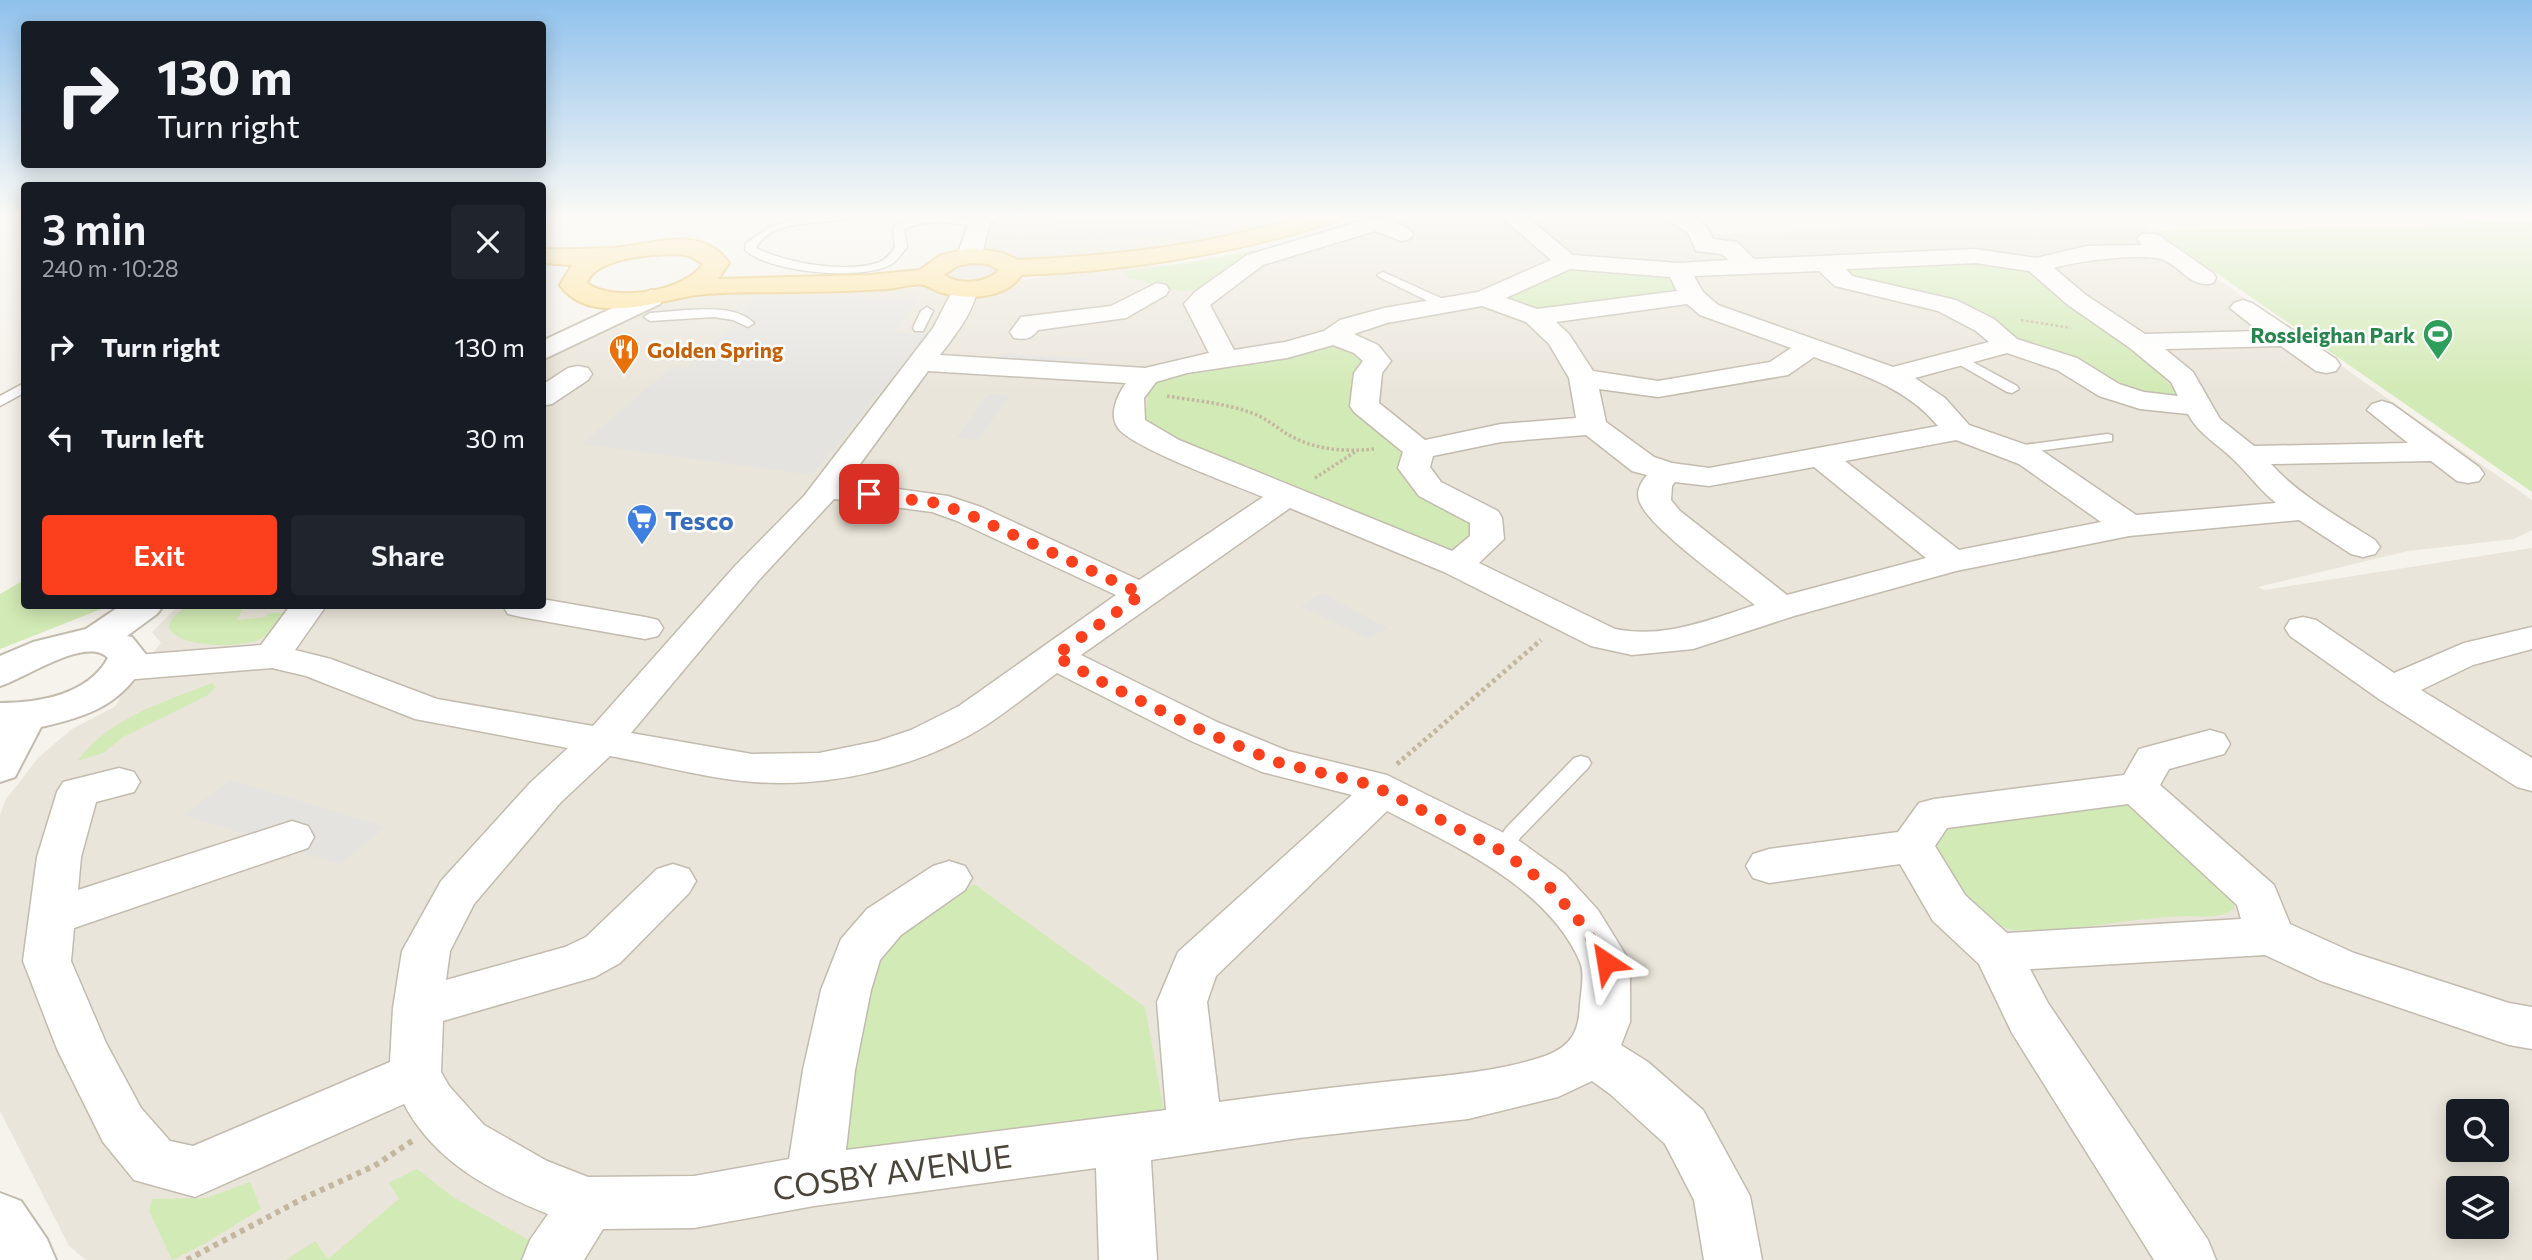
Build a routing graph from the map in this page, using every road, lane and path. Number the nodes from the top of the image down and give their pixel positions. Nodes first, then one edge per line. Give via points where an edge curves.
1 (566, 274) edge
2 (595, 274) edge
3 (711, 274) edge
4 (732, 274) edge
5 (932, 274) edge
6 (1010, 274) edge
7 (1234, 274) edge
8 (1539, 274) edge
9 (1680, 274) edge
10 (1836, 274) edge
11 (2045, 274) edge
12 (2198, 274) edge
13 (1383, 275) dead end
14 (930, 278) junction
15 (2204, 278) dead end
16 (583, 284) junction
17 (781, 285) junction
18 (685, 289) junction
19 (965, 289) junction
20 (1693, 296) junction
21 (1202, 298) junction
22 (1484, 298) junction
23 (1448, 306) junction
24 (651, 308) junction
25 (2243, 308) dead end
26 (927, 311) dead end
27 (1535, 317) junction
28 (748, 323) dead end
29 (919, 328) dead end
30 (1023, 332) dead end
31 (1333, 337) junction
32 (2287, 338) junction
33 (2139, 342) junction
34 (2008, 345) junction
35 (1811, 347) junction
36 (546, 349) edge
37 (546, 350) edge
38 (1958, 358) junction
39 (1225, 359) junction
40 (919, 362) junction
41 (2326, 365) dead end
42 (578, 374) dead end
43 (1892, 376) junction
44 (1583, 377) junction
45 (1140, 384) junction
46 (21, 389) edge
47 (2012, 389) dead end
48 (546, 395) edge
49 (0, 402) edge
50 (2199, 407) junction
51 (2382, 410) dead end
52 (1592, 426) junction
53 (1958, 431) junction
54 (2106, 438) dead end
55 (1415, 447) junction
56 (2016, 450) junction
57 (1356, 452) junction
58 (2437, 452) junction
59 (2247, 455) junction
60 (1821, 457) junction
61 (1668, 472) junction
62 (2468, 474) dead end
63 (827, 489) junction
64 (1286, 496) junction
65 (2305, 510) junction
66 (1486, 518) joint
67 (2129, 526) junction
68 (2363, 547) dead end
69 (1952, 562) junction
70 (1456, 565) junction
71 (1142, 594) junction
72 (1781, 608) junction
73 (140, 609) edge
74 (306, 609) edge
75 (538, 609) edge
76 (1567, 619) junction
77 (645, 628) dead end
78 (2303, 628) dead end
79 (2532, 638) edge
80 (94, 641) junction
81 (272, 656) junction
82 (1055, 656) junction
83 (124, 668) junction
84 (0, 673) edge
85 (2393, 690) junction
86 (13, 717) edge
87 (603, 740) junction
88 (2210, 744) dead end
89 (1581, 763) dead end
90 (0, 767) edge
91 (2532, 777) edge
92 (119, 782) dead end
93 (1378, 788) junction
94 (2137, 788) junction
95 (292, 837) dead end
96 (1912, 846) junction
97 (1502, 851) junction
98 (1769, 866) dead end
99 (949, 878) dead end
100 (673, 881) dead end
101 (52, 917) junction
102 (2270, 936) junction
103 (1997, 952) junction
104 (418, 1008) junction
105 (2532, 1028) edge
106 (1592, 1054) junction
107 (415, 1074) junction
108 (446, 1119) junction
109 (1195, 1130) junction
110 (1125, 1140) junction
111 (814, 1180) junction
112 (588, 1203) junction
113 (0, 1221) edge
114 (25, 1260) edge
115 (187, 1260) edge
116 (551, 1260) edge
117 (1128, 1260) edge
118 (1733, 1260) edge
119 (2187, 1260) edge

1 - 16 main road
2 - 16 main road
3 - 18 main road
4 - 17 main road
5 - 14 main road
6 - 19 main road via 1001,282
7 - 21 street
8 - 22 street
9 - 20 street
10 - 34 street via 1843,281 1947,305 1985,325
11 - 33 street
12 - 15 street
13 - 23 lane
14 - 17 main road
14 - 19 main road via 942,286
16 - 24 main road
16 - 36 street via 577,320
17 - 18 main road
18 - 24 main road
19 - 40 street via 944,330
20 - 27 street
20 - 35 street via 1709,310
21 - 30 street via 1147,285 1117,313 1055,316 1030,323
21 - 39 street via 1197,304
22 - 23 street
22 - 27 street
23 - 31 street via 1384,316 1349,326
24 - 28 lane via 708,310
24 - 37 street
25 - 32 street
26 - 29 lane
27 - 44 street via 1560,340
31 - 39 street via 1254,357
31 - 55 street via 1371,350 1377,361 1368,373 1364,406
32 - 33 street
32 - 41 street
33 - 50 street via 2183,378
34 - 38 street
34 - 50 street via 2067,364 2140,400
35 - 43 street
35 - 44 street via 1778,369 1658,389
38 - 43 street
38 - 47 lane
39 - 45 street via 1184,365
40 - 45 street
40 - 63 street
42 - 48 street
43 - 53 street via 1935,404
44 - 52 street
45 - 57 path via 1229,406 1270,421 1293,438
45 - 64 street via 1130,398 1130,424 1168,446
46 - 49 lane
50 - 59 street via 2208,424
51 - 58 street
52 - 55 street via 1501,433
52 - 61 street via 1643,464
53 - 56 street
53 - 60 street
54 - 56 lane
55 - 57 path
55 - 66 street via 1414,468 1430,489
56 - 67 street
57 - 64 path
58 - 59 street
58 - 62 street
59 - 65 street via 2272,484
60 - 61 street via 1709,477
60 - 69 street
61 - 72 street via 1656,484 1655,500 1668,518
63 - 71 street via 937,503
63 - 87 street via 747,573
64 - 70 street
64 - 71 street
65 - 67 street
65 - 68 street
66 - 70 street via 1487,538
67 - 69 street
69 - 72 street
70 - 76 street
71 - 82 street
72 - 76 street via 1693,638 1661,643 1632,644 1604,638
73 - 80 street
74 - 81 street
75 - 77 street
76 - 93 path via 1484,686
78 - 85 street
79 - 85 street via 2426,670
80 - 83 street via 124,648 128,657
80 - 84 street via 42,651
81 - 83 street
81 - 87 street via 318,667 429,710
82 - 87 street via 974,715 925,740 819,767 752,768
82 - 93 street via 1277,762
83 - 86 street via 96,693 61,708
85 - 91 street
86 - 90 street
87 - 104 street via 545,793 457,893 426,951
88 - 94 street via 2154,759
89 - 97 lane via 1513,833
92 - 101 street via 78,793 59,857
93 - 97 street
93 - 109 street via 1195,966 1182,1002
94 - 96 street via 1934,814
94 - 102 street via 2258,897
95 - 101 street
96 - 98 street
96 - 103 street via 1949,908
97 - 106 street via 1549,886 1606,962 1605,1022
99 - 111 street via 884,922 858,952 829,1070
100 - 104 street via 603,950 578,963
101 - 107 street via 47,961 83,1049 122,1125 155,1162 195,1172
102 - 103 street
102 - 105 street via 2338,967
103 - 119 street via 2030,1018
104 - 107 street
106 - 109 street, COSBY AVENUE via 1558,1075 1468,1096
106 - 118 street via 1629,1078 1684,1127 1722,1196
107 - 108 street, COSBY AVENUE via 430,1102
108 - 112 street, COSBY AVENUE via 465,1142 528,1180
108 - 115 path via 374,1166
109 - 110 street, COSBY AVENUE
110 - 111 street, COSBY AVENUE
110 - 117 street
111 - 112 street, COSBY AVENUE via 694,1202
112 - 116 street
113 - 114 street

